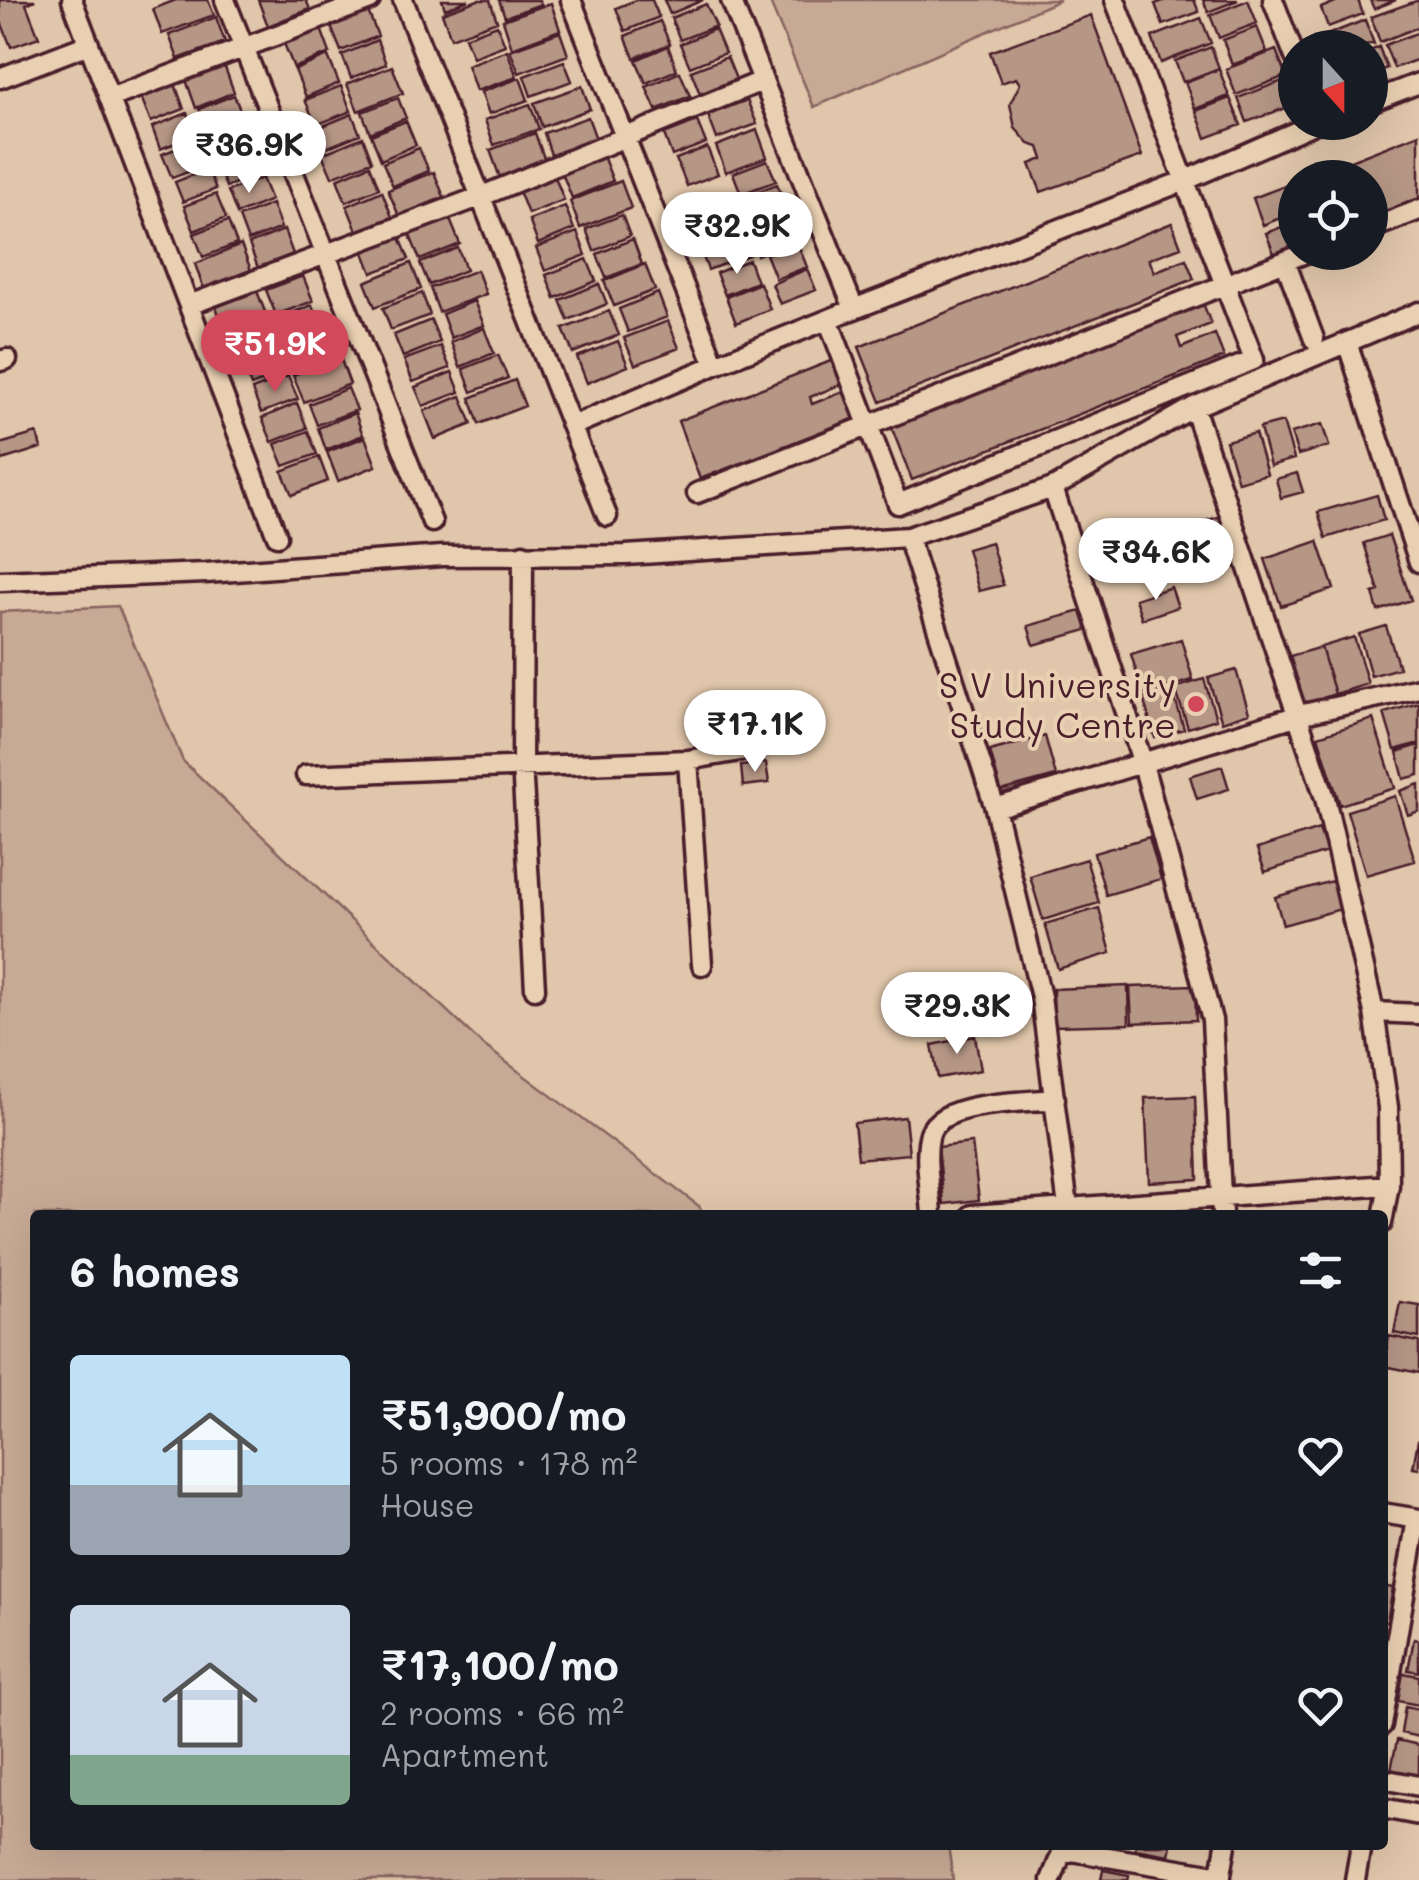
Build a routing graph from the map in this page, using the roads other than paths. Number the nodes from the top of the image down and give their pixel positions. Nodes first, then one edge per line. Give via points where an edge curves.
1 (72, 0) edge
2 (225, 0) edge
3 (370, 0) edge
4 (403, 0) edge
5 (571, 0) edge
6 (731, 0) edge
7 (1115, 0) edge
8 (1273, 0) edge
9 (1285, 30) edge
10 (89, 44) junction
11 (243, 48) junction
12 (0, 78) edge
13 (762, 81) junction
14 (1419, 84) edge
15 (1388, 95) edge
16 (110, 98) junction
17 (626, 139) junction
18 (1278, 140) edge
19 (1186, 180) junction
20 (482, 196) junction
21 (1419, 210) edge
22 (1388, 222) edge
23 (324, 253) junction
24 (1278, 264) edge
25 (1287, 270) edge
26 (1226, 284) junction
27 (189, 305) junction
28 (854, 309) junction
29 (1419, 312) edge
30 (829, 322) junction
31 (1314, 339) dead end
32 (1347, 342) junction
33 (715, 365) junction
34 (1194, 407) junction
35 (870, 424) junction
36 (572, 426) junction
37 (1054, 488) junction
38 (698, 493) dead end
39 (607, 516) dead end
40 (432, 522) dead end
41 (277, 536) dead end
42 (908, 537) junction
43 (523, 554) junction
44 (1419, 562) edge
45 (0, 581) edge
46 (1419, 688) edge
47 (1299, 715) junction
48 (752, 748) dead end
49 (688, 760) junction
50 (522, 764) junction
51 (1144, 764) junction
52 (306, 775) dead end
53 (995, 808) junction
54 (702, 965) dead end
55 (535, 989) dead end
56 (1374, 1012) junction
57 (1419, 1014) edge
58 (1055, 1099) junction
59 (1389, 1185) junction
60 (1222, 1206) edge
61 (932, 1210) edge
62 (1068, 1210) edge
63 (1099, 1210) edge
64 (1384, 1210) edge
65 (1388, 1514) edge
66 (1418, 1519) edge
67 (1388, 1691) edge
68 (1388, 1780) edge
69 (1419, 1786) edge
70 (1388, 1809) edge
71 (1419, 1815) edge
72 (1225, 1850) edge
73 (1361, 1850) edge
74 (1221, 1878) edge
75 (1052, 1880) edge
76 (1355, 1880) edge

1 - 10 street
2 - 11 street
3 - 11 street
4 - 20 street
5 - 17 street
6 - 13 street
7 - 19 street
8 - 9 street
10 - 12 street
10 - 16 street
11 - 16 street
11 - 23 street
13 - 17 street
13 - 28 street
14 - 15 street
16 - 27 street
17 - 20 street
17 - 33 street
18 - 19 street
19 - 26 street
19 - 28 street
20 - 23 street
20 - 36 street
21 - 22 street
23 - 27 street
23 - 40 street
24 - 26 street
25 - 31 street
26 - 35 street
26 - 35 street via 1254,360 898,504
27 - 41 street
28 - 30 street
29 - 32 street
30 - 33 street
30 - 35 street
32 - 34 street
32 - 44 street
33 - 36 street
34 - 37 street
34 - 47 street
35 - 38 street
36 - 39 street
37 - 42 street
37 - 51 street
42 - 43 street via 626,555
42 - 53 street
43 - 45 street
43 - 50 street
46 - 47 street
47 - 51 street
47 - 56 street
48 - 49 street
49 - 50 street
49 - 54 street
50 - 52 street
50 - 55 street
51 - 53 street
51 - 60 street via 1212,1020
53 - 58 street via 1041,997
56 - 57 street
56 - 59 street via 1388,1107
58 - 61 street via 957,1110 938,1119 928,1136
58 - 62 street
59 - 60 street
59 - 64 street
60 - 63 street
65 - 66 street
66 - 67 street
68 - 69 street
70 - 71 street
72 - 74 street
73 - 76 street
74 - 75 street via 1072,1851 1061,1856

